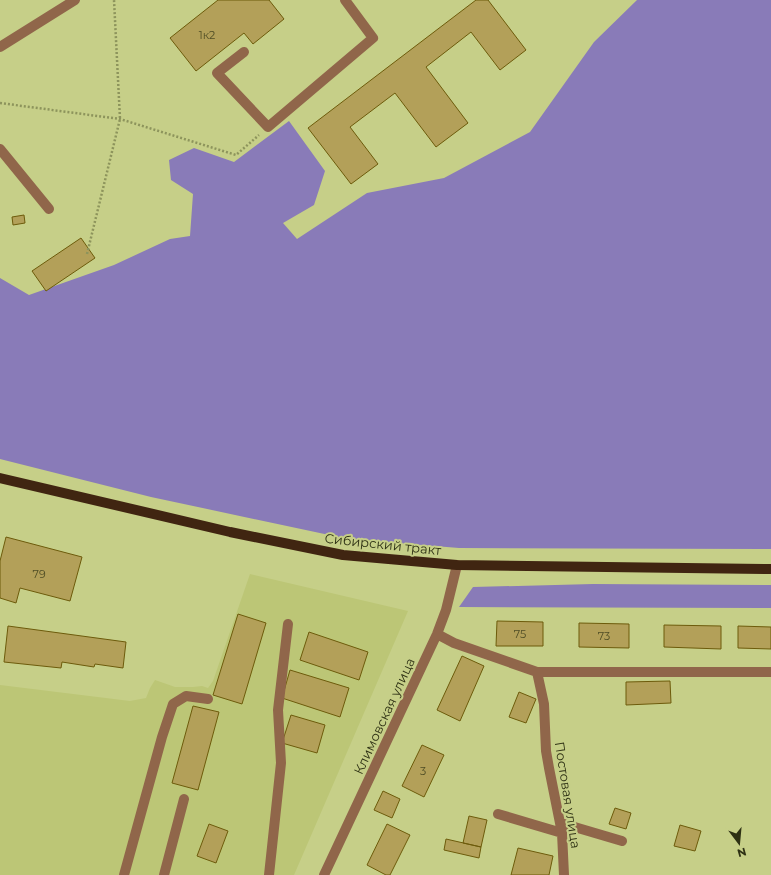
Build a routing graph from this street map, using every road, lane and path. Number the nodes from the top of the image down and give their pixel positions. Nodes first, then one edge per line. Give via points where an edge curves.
1 (76, 0) edge
2 (114, 0) edge
3 (345, 0) edge
4 (0, 47) edge
5 (244, 52) dead end
6 (0, 103) edge
7 (120, 118) junction
8 (268, 127) junction
9 (0, 149) edge
10 (49, 209) dead end
11 (87, 254) dead end
12 (0, 478) edge
13 (457, 565) junction
14 (771, 569) edge
15 (288, 624) dead end
16 (437, 634) junction
17 (537, 672) junction
18 (771, 672) edge
19 (208, 699) dead end
20 (184, 799) dead end
21 (498, 814) dead end
22 (562, 828) junction
23 (622, 841) dead end
24 (124, 875) edge
25 (164, 875) edge
26 (269, 875) edge
27 (324, 875) edge
28 (564, 875) edge

1 - 4 street
2 - 7 path
3 - 8 street via 373,38
5 - 8 street via 217,73
6 - 7 path
7 - 8 path via 236,155
7 - 11 path
9 - 10 street
12 - 13 main road, Сибирский тракт via 230,532 343,555
13 - 14 main road, Сибирский тракт
13 - 16 street, Климовская улица
15 - 26 street via 278,710 281,763
16 - 17 street via 454,644
16 - 27 street, Климовская улица
17 - 18 street
17 - 22 street, Постовая улица via 544,704 547,757
19 - 24 street via 186,696 173,704
20 - 25 street
21 - 22 street
22 - 23 street
22 - 28 street, Постовая улица

